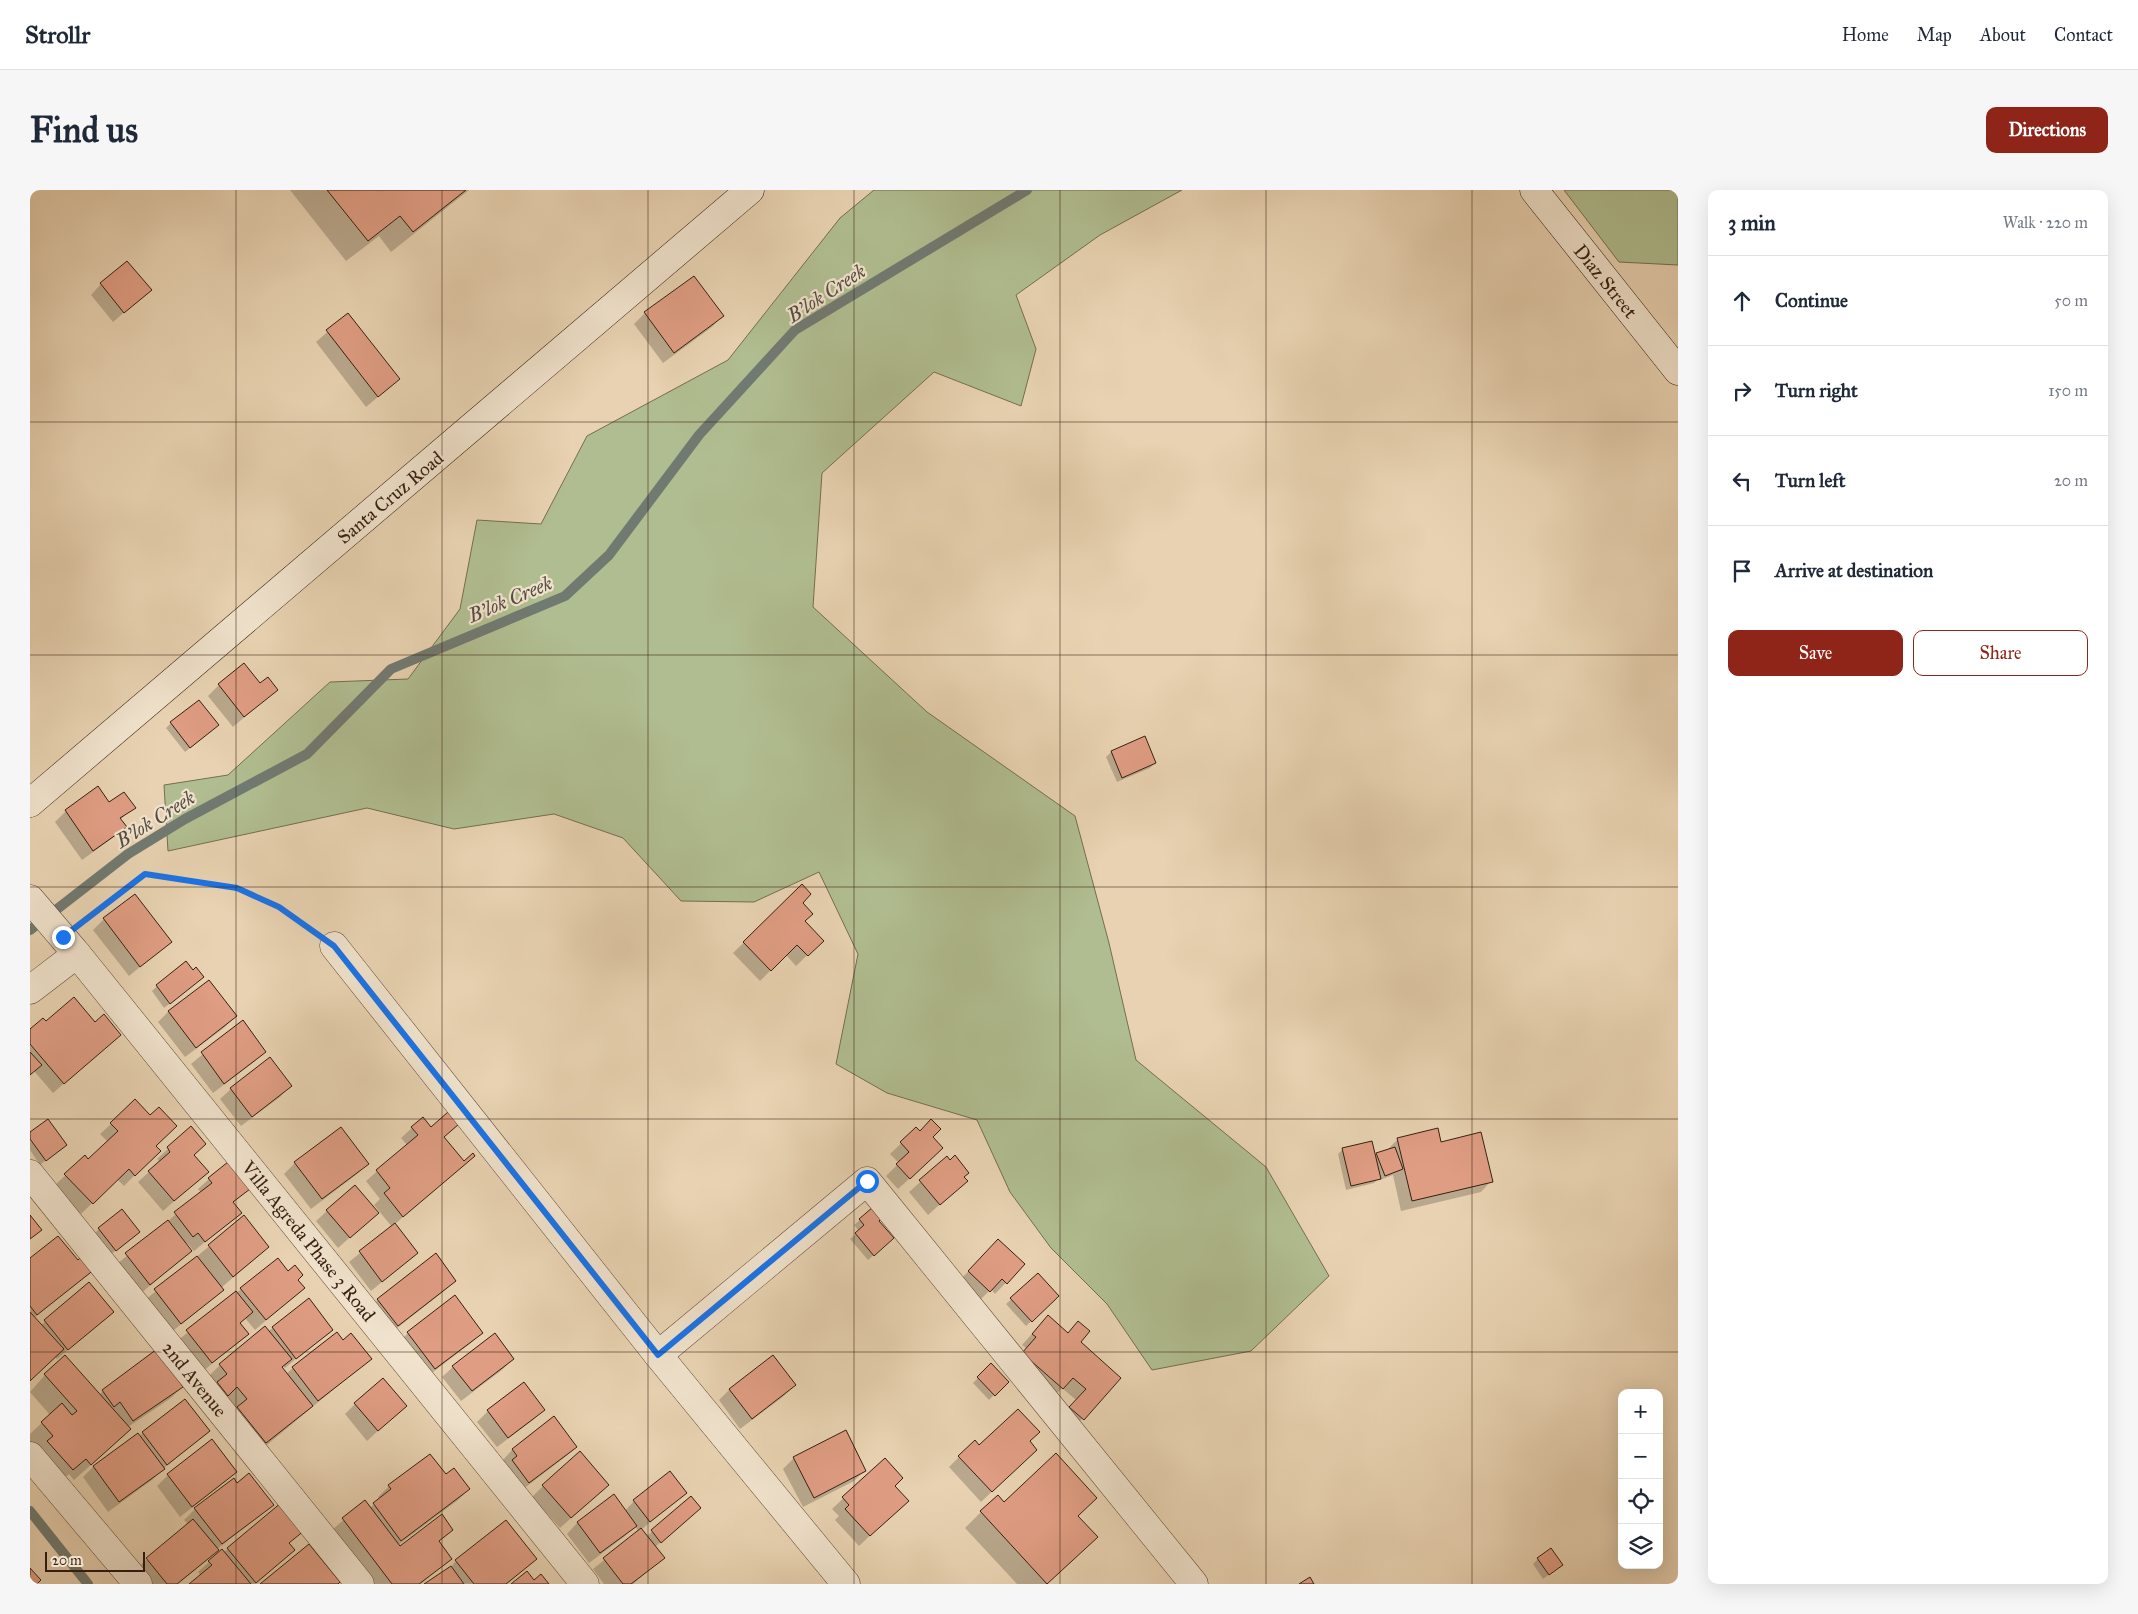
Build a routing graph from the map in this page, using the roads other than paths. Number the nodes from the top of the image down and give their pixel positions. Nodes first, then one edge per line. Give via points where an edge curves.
1 (750, 190) edge
2 (1534, 190) edge
3 (1678, 371) edge
4 (30, 803) edge
5 (34, 903) edge
6 (66, 940) junction
7 (334, 946) road end
8 (30, 990) edge
9 (30, 1174) edge
10 (658, 1355) junction
11 (30, 1456) edge
12 (138, 1584) edge
13 (360, 1584) edge
14 (585, 1584) edge
15 (846, 1584) edge
16 (1194, 1584) edge

1 - 4 street, Santa Cruz Road
2 - 3 street, Diaz Street
5 - 6 street, Villa Agreda Phase 3 Road
6 - 8 street
6 - 14 street, Villa Agreda Phase 3 Road
7 - 10 street
9 - 13 street, 2nd Avenue
10 - 15 street
10 - 16 street via 867,1181
11 - 12 street

